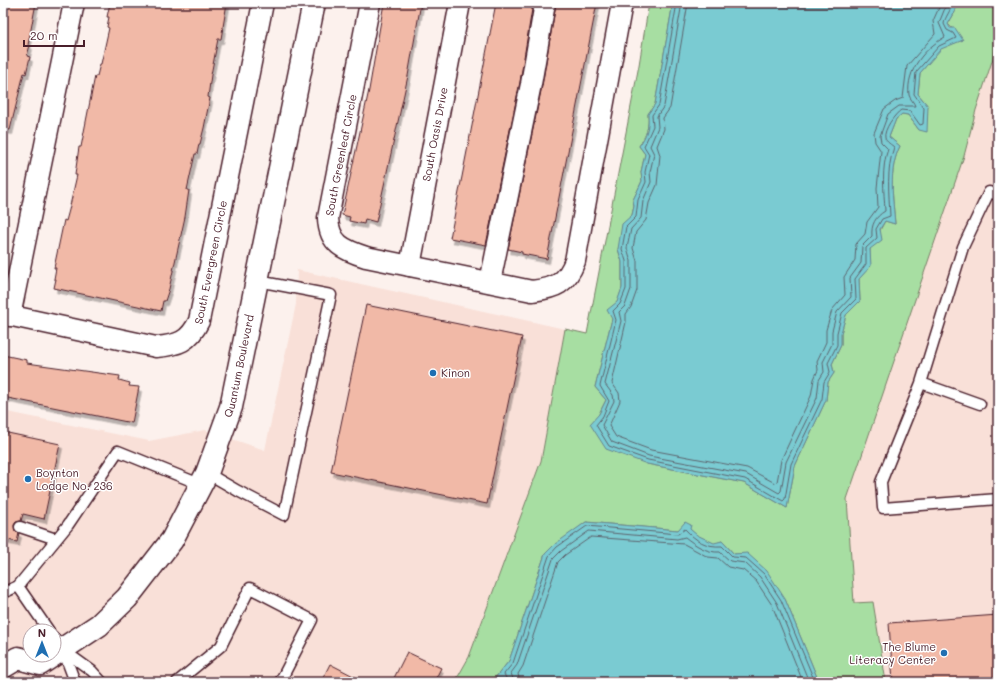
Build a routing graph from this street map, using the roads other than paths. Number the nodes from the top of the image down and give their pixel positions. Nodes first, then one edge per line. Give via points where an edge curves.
1 (74, 3) edge
2 (263, 3) edge
3 (314, 3) edge
4 (370, 3) edge
5 (460, 3) edge
6 (545, 3) edge
7 (622, 3) edge
8 (998, 195) edge
9 (410, 266) junction
10 (258, 281) junction
11 (490, 282) junction
12 (6, 315) edge
13 (921, 383) junction
14 (980, 404) dead end
15 (204, 479) junction
16 (998, 499) edge
17 (20, 527) dead end
18 (56, 539) junction
19 (18, 586) junction
20 (3, 593) edge
21 (43, 623) edge
22 (62, 642) edge
23 (62, 647) edge
24 (62, 653) edge
25 (46, 663) edge
26 (3, 667) edge
27 (39, 673) edge
28 (75, 682) edge
29 (102, 682) edge
30 (177, 682) edge
31 (280, 682) edge

1 - 12 street, South Evergreen Circle
2 - 12 street, South Evergreen Circle via 200,314 194,332 184,341 156,347
3 - 10 street, Quantum Boulevard
4 - 9 street, South Greenleaf Circle via 328,218 328,229 339,246 348,251
5 - 9 street, South Oasis Drive
6 - 11 street
7 - 11 street, South Greenleaf Circle via 575,261 570,274 561,283 549,289 532,291
8 - 13 lane via 989,192 963,247
9 - 11 street, South Greenleaf Circle
10 - 15 street, Quantum Boulevard via 231,407
10 - 15 lane via 331,295 284,515 238,492
13 - 14 lane
13 - 16 lane via 881,482 883,508
15 - 18 lane via 118,451
15 - 22 street, Quantum Boulevard via 172,540 127,598 99,625
17 - 18 lane
18 - 19 lane
19 - 20 lane
19 - 21 lane
23 - 29 lane
24 - 28 lane
25 - 27 street, Quantum Boulevard
26 - 27 street, Quantum Boulevard via 18,658
30 - 31 lane via 222,646 250,588 312,620

